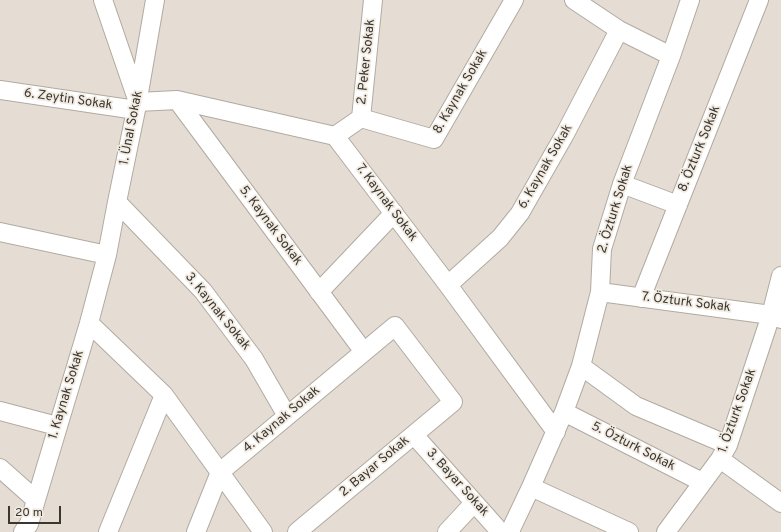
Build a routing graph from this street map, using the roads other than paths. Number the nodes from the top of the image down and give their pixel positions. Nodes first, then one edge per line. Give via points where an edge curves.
1 (103, 0) edge
2 (155, 0) edge
3 (373, 0) edge
4 (514, 0) edge
5 (574, 0) edge
6 (690, 0) edge
7 (759, 0) edge
8 (619, 30) junction
9 (671, 56) junction
10 (0, 90) edge
11 (177, 100) junction
12 (137, 106) junction
13 (361, 118) junction
14 (335, 136) junction
15 (622, 184) junction
16 (117, 202) junction
17 (678, 205) junction
18 (394, 214) junction
19 (0, 232) edge
20 (107, 255) junction
21 (781, 276) edge
22 (448, 285) junction
23 (319, 292) junction
24 (600, 292) junction
25 (641, 298) junction
26 (776, 317) edge
27 (88, 323) junction
28 (364, 352) junction
29 (581, 366) junction
30 (164, 395) junction
31 (453, 402) joint
32 (0, 411) edge
33 (564, 412) junction
34 (287, 416) junction
35 (57, 426) junction
36 (556, 432) junction
37 (414, 435) junction
38 (724, 452) junction
39 (0, 468) edge
40 (220, 472) junction
41 (702, 482) junction
42 (531, 487) junction
43 (779, 497) edge
44 (36, 500) junction
45 (474, 503) junction
46 (23, 532) edge
47 (108, 532) edge
48 (196, 532) edge
49 (263, 532) edge
50 (297, 532) edge
51 (447, 532) edge
52 (498, 532) edge
53 (511, 532) edge
54 (628, 532) edge
55 (666, 532) edge

1 - 12 street
2 - 12 street, 1. Ünal Sokak
3 - 13 street, 2. Peker Sokak
4 - 13 street, 8. Kaynak Sokak via 434,139
5 - 8 street
6 - 9 street, 2. Özturk Sokak
7 - 17 street, 8. Özturk Sokak
8 - 9 street
8 - 22 street, 6. Kaynak Sokak via 520,213 500,238
9 - 15 street, 2. Özturk Sokak
10 - 12 street, 6. Zeytin Sokak
11 - 12 street
11 - 14 street
11 - 23 street, 5. Kaynak Sokak
12 - 16 street, 1. Ünal Sokak
13 - 14 street, 2. Peker Sokak
14 - 18 street, 7. Kaynak Sokak
15 - 17 street
15 - 24 street, 2. Özturk Sokak via 602,249
16 - 20 street, 1. Ünal Sokak
16 - 34 street, 3. Kaynak Sokak via 203,291 254,359
17 - 25 street, 8. Özturk Sokak
18 - 22 street, 7. Kaynak Sokak
18 - 23 street
19 - 20 street
20 - 27 street, 1. Kaynak Sokak
21 - 26 street, 1. Özturk Sokak
22 - 36 street, 7. Kaynak Sokak
23 - 28 street, 5. Kaynak Sokak
24 - 25 street, 7. Özturk Sokak
24 - 29 street, 2. Özturk Sokak
25 - 26 street, 7. Özturk Sokak
26 - 38 street, 1. Özturk Sokak
27 - 30 street
27 - 35 street, 1. Kaynak Sokak
28 - 31 street, 4. Kaynak Sokak via 395,326
28 - 34 street, 4. Kaynak Sokak
29 - 33 street, 2. Özturk Sokak
29 - 38 street via 636,406
30 - 40 street
30 - 47 street
31 - 37 street, 2. Bayar Sokak
32 - 35 street
33 - 36 street, 2. Özturk Sokak
33 - 41 street, 5. Özturk Sokak
34 - 40 street, 4. Kaynak Sokak
35 - 44 street, 1. Kaynak Sokak
36 - 42 street, 2. Özturk Sokak
37 - 45 street, 3. Bayar Sokak
37 - 50 street, 2. Bayar Sokak
38 - 41 street, 1. Özturk Sokak
38 - 43 street
39 - 44 street
40 - 48 street, 4. Kaynak Sokak
40 - 49 street
41 - 55 street, 1. Özturk Sokak
42 - 53 street, 2. Özturk Sokak
42 - 54 street
44 - 46 street, 1. Kaynak Sokak via 29,524
45 - 51 street
45 - 52 street, 3. Bayar Sokak

